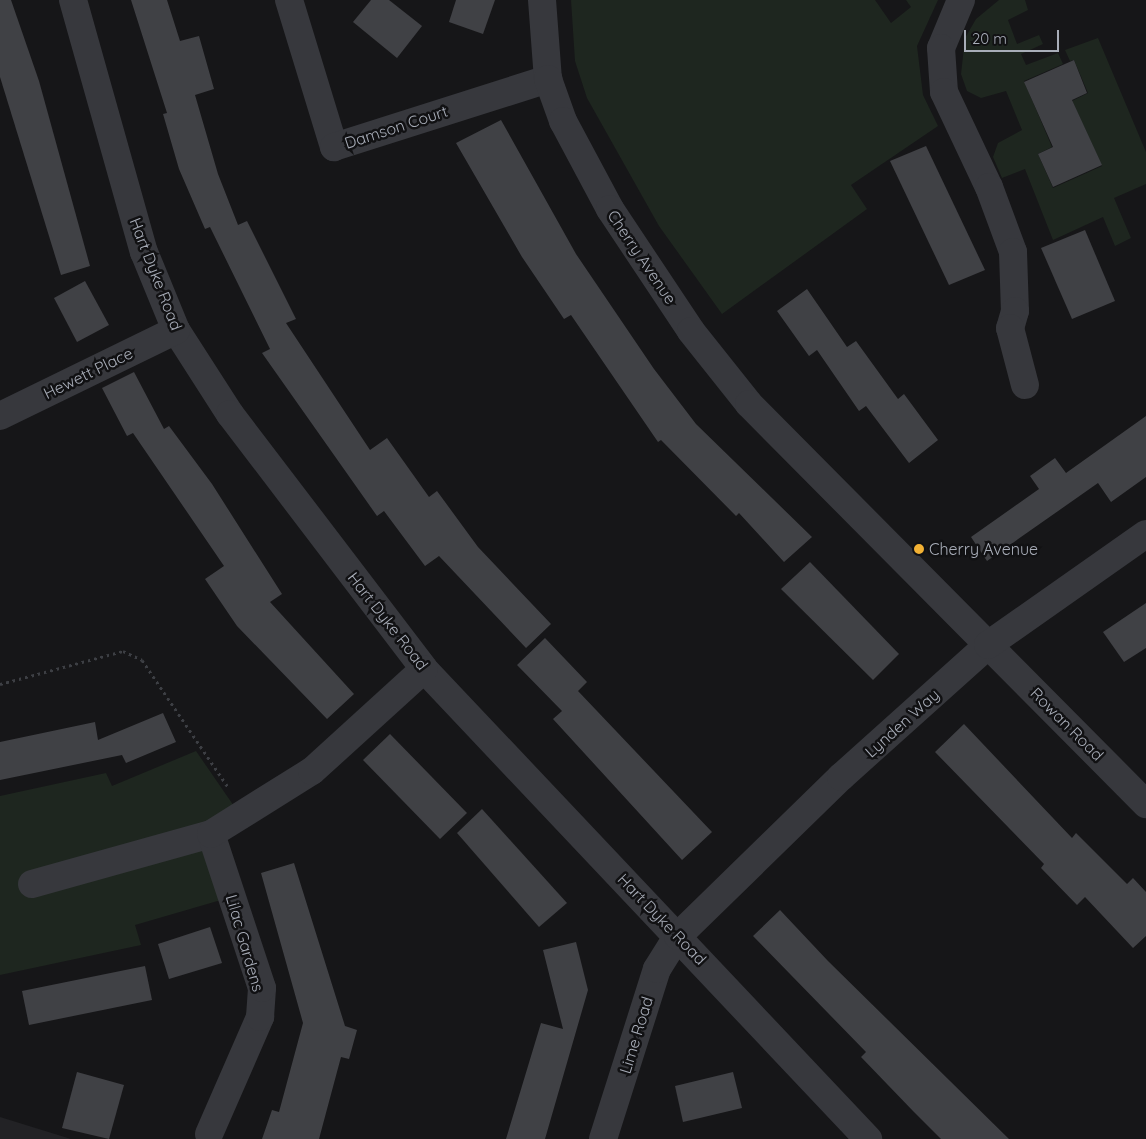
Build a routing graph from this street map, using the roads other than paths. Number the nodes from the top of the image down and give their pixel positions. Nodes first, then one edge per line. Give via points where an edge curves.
1 (73, 0) edge
2 (289, 0) edge
3 (542, 0) edge
4 (961, 0) edge
5 (548, 79) junction
6 (176, 330) junction
7 (1025, 385) dead end
8 (0, 416) edge
9 (1146, 534) edge
10 (988, 645) junction
11 (424, 669) junction
12 (1146, 804) edge
13 (211, 834) junction
14 (32, 884) dead end
15 (678, 936) junction
16 (209, 1134) dead end
17 (603, 1139) edge
18 (868, 1139) edge

1 - 6 street, Hart Dyke Road via 124,188
2 - 5 street, Damson Court via 334,147
3 - 5 street, Cherry Avenue
4 - 7 street via 941,48 944,92 989,187 1013,252 1015,311 1010,328
5 - 10 street, Cherry Avenue via 577,150 610,209 691,332 749,404
6 - 8 street, Hewett Place
6 - 11 street, Hart Dyke Road via 230,414
9 - 10 street, Lynden Way
10 - 12 street, Rowan Road
10 - 15 street, Lynden Way via 841,777
11 - 13 street via 312,771
11 - 15 street, Hart Dyke Road
13 - 14 street
13 - 16 street, Lilac Gardens via 262,988 260,1017
15 - 17 street, Lime Road via 657,969
15 - 18 street, Hart Dyke Road

